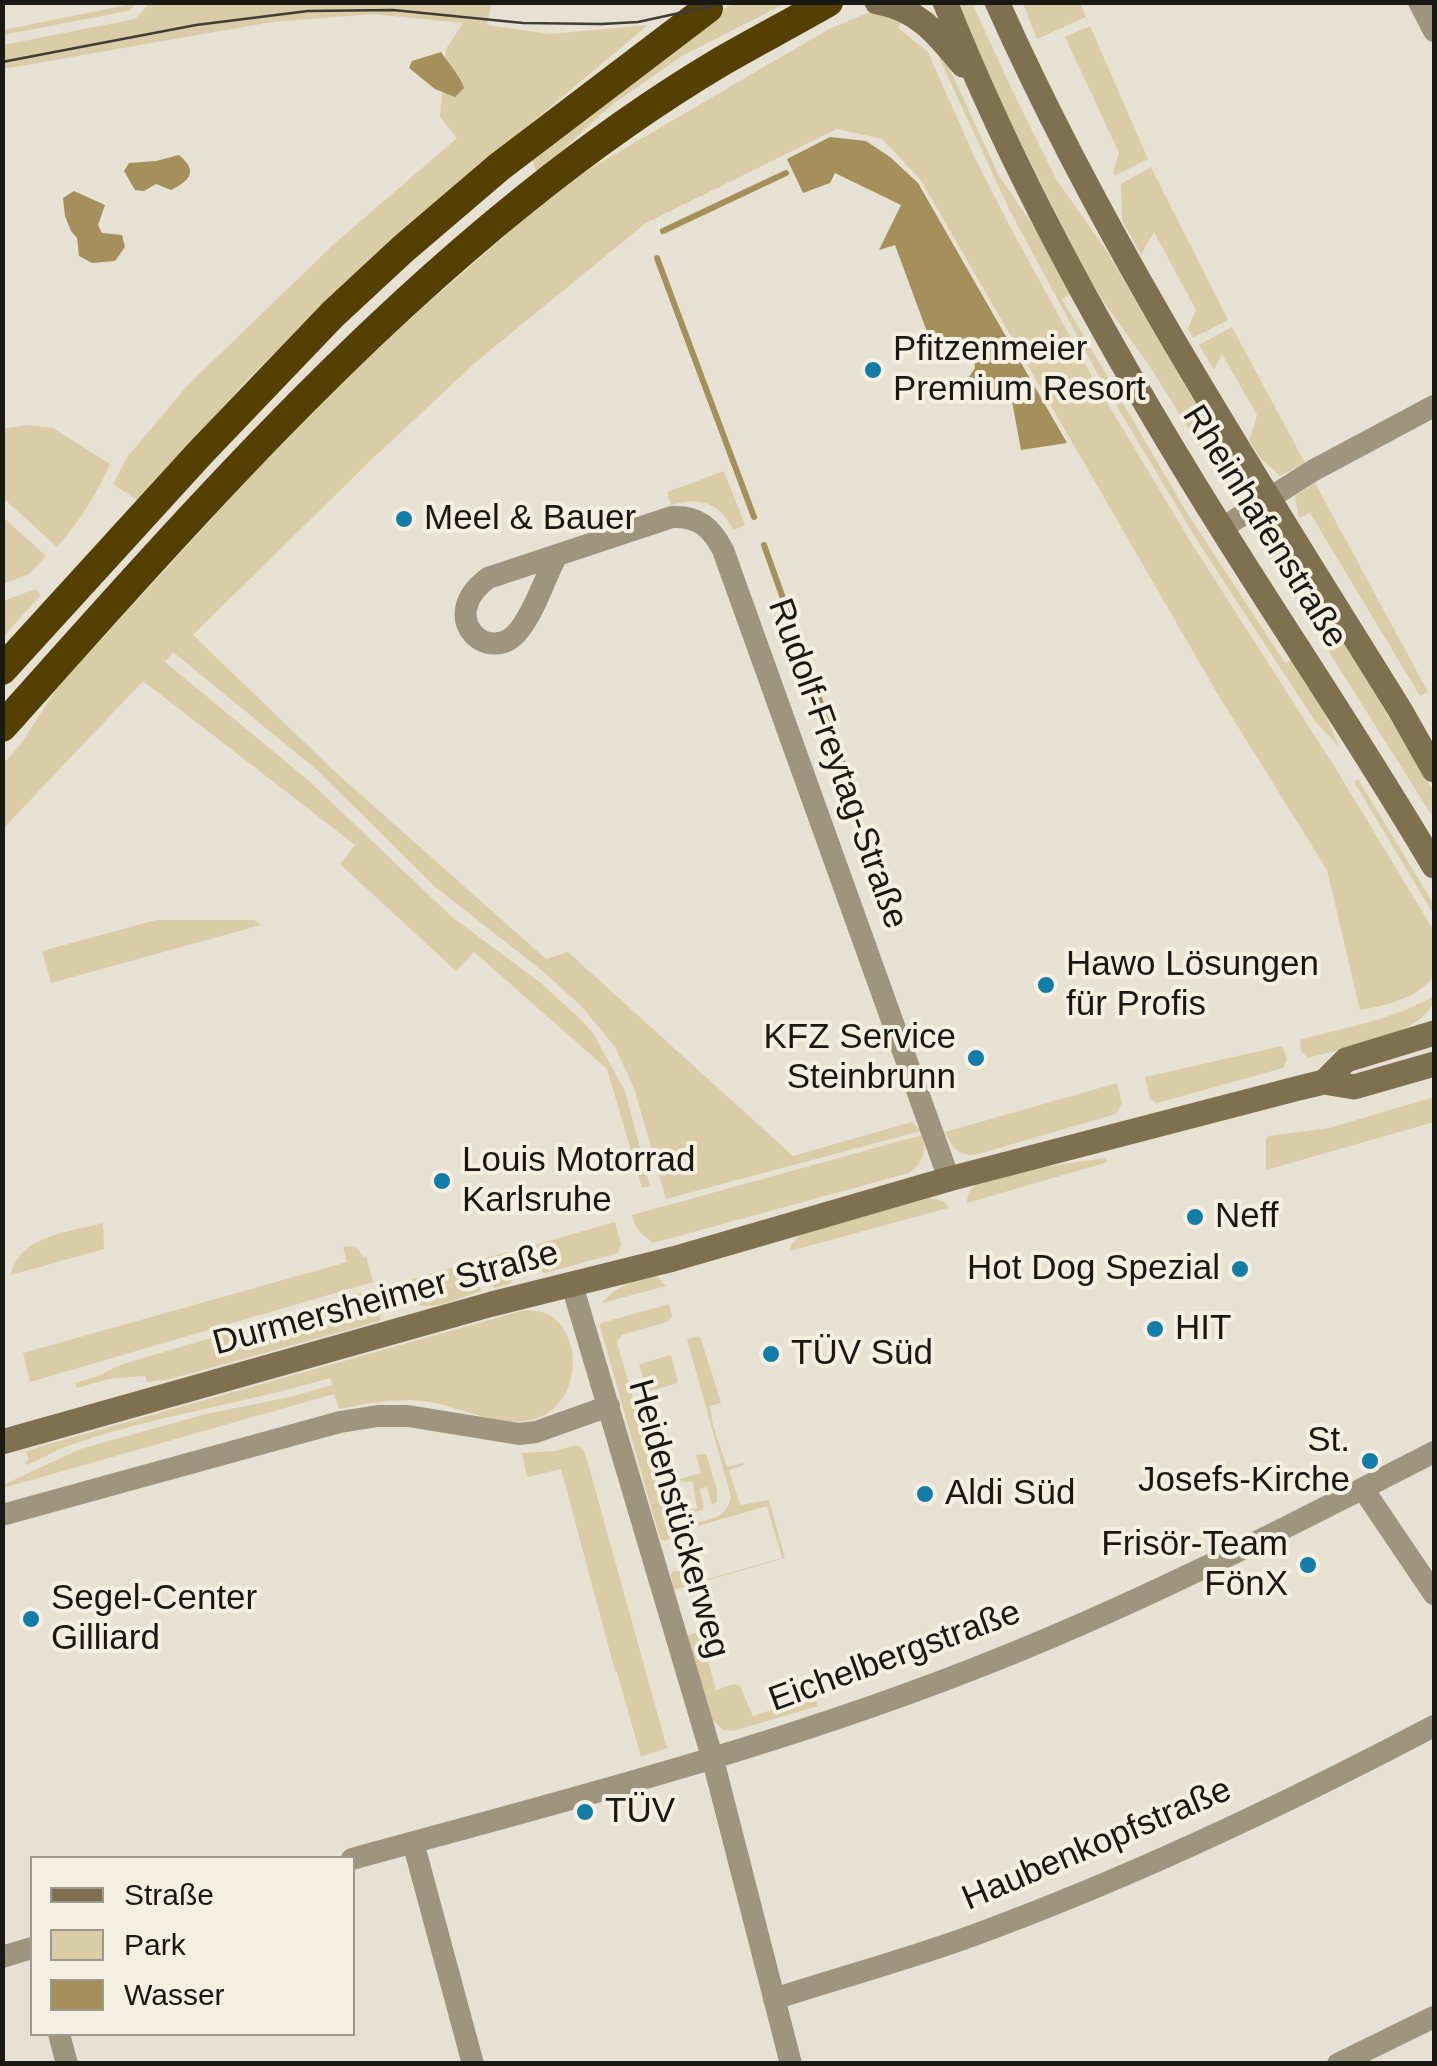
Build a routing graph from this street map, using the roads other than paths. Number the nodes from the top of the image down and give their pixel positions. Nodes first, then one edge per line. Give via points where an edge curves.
1 (828, 2) edge
2 (877, 2) edge
3 (945, 2) edge
4 (997, 2) edge
5 (1016, 2) edge
6 (1419, 2) edge
7 (708, 8) dead end
8 (1434, 31) edge
9 (1012, 34) junction
10 (980, 87) junction
11 (1434, 406) edge
12 (1269, 498) junction
13 (1222, 528) junction
14 (556, 557) dead end
15 (2, 670) edge
16 (2, 726) edge
17 (1434, 770) edge
18 (1430, 860) edge
19 (1434, 1015) edge
20 (1434, 1033) edge
21 (1408, 1042) junction
22 (1434, 1064) edge
23 (1324, 1082) junction
24 (1434, 1082) edge
25 (1365, 1084) junction
26 (949, 1180) junction
27 (572, 1285) junction
28 (609, 1406) junction
29 (2, 1442) edge
30 (1434, 1452) edge
31 (1363, 1489) junction
32 (2, 1515) edge
33 (1434, 1594) edge
34 (1434, 1726) edge
35 (712, 1760) junction
36 (413, 1842) junction
37 (355, 1858) edge
38 (30, 1949) edge
39 (2, 1957) edge
40 (774, 1998) junction
41 (1434, 2017) edge
42 (60, 2036) edge
43 (67, 2064) edge
44 (473, 2064) edge
45 (791, 2064) edge
46 (1338, 2064) edge

1 - 16 highway via 640,115 431,278 291,412
2 - 10 main road via 924,22
3 - 10 main road, Rheinhafenstraße
4 - 9 main road, Rheinhafenstraße
5 - 9 main road
6 - 8 street
7 - 15 highway via 499,167 375,275 200,453
9 - 12 main road, Rheinhafenstraße via 1090,196
10 - 13 main road, Rheinhafenstraße via 1084,295
11 - 12 street
12 - 13 street
12 - 17 main road, Rheinhafenstraße
13 - 18 main road, Rheinhafenstraße
14 - 26 street, Rudolf-Freytag-Straße via 672,517 696,519 716,536
19 - 21 main road
20 - 21 main road
21 - 23 main road via 1346,1060
22 - 25 main road
23 - 25 main road
23 - 26 main road
24 - 25 main road
26 - 27 main road, Durmersheimer Straße
27 - 28 street, Heidenstückerweg
27 - 29 main road, Durmersheimer Straße
28 - 32 street via 519,1434 408,1416 340,1422
28 - 35 street, Heidenstückerweg
30 - 31 street, Eichelbergstraße
31 - 33 street
31 - 35 street, Eichelbergstraße via 1054,1637
34 - 40 street, Haubenkopfstraße via 1301,1796 1080,1894
35 - 36 street, Eichelbergstraße
35 - 40 street, Heidenstückerweg
36 - 37 street, Eichelbergstraße
36 - 44 street
38 - 39 street
40 - 45 street, Heidenstückerweg
41 - 46 street
42 - 43 street

